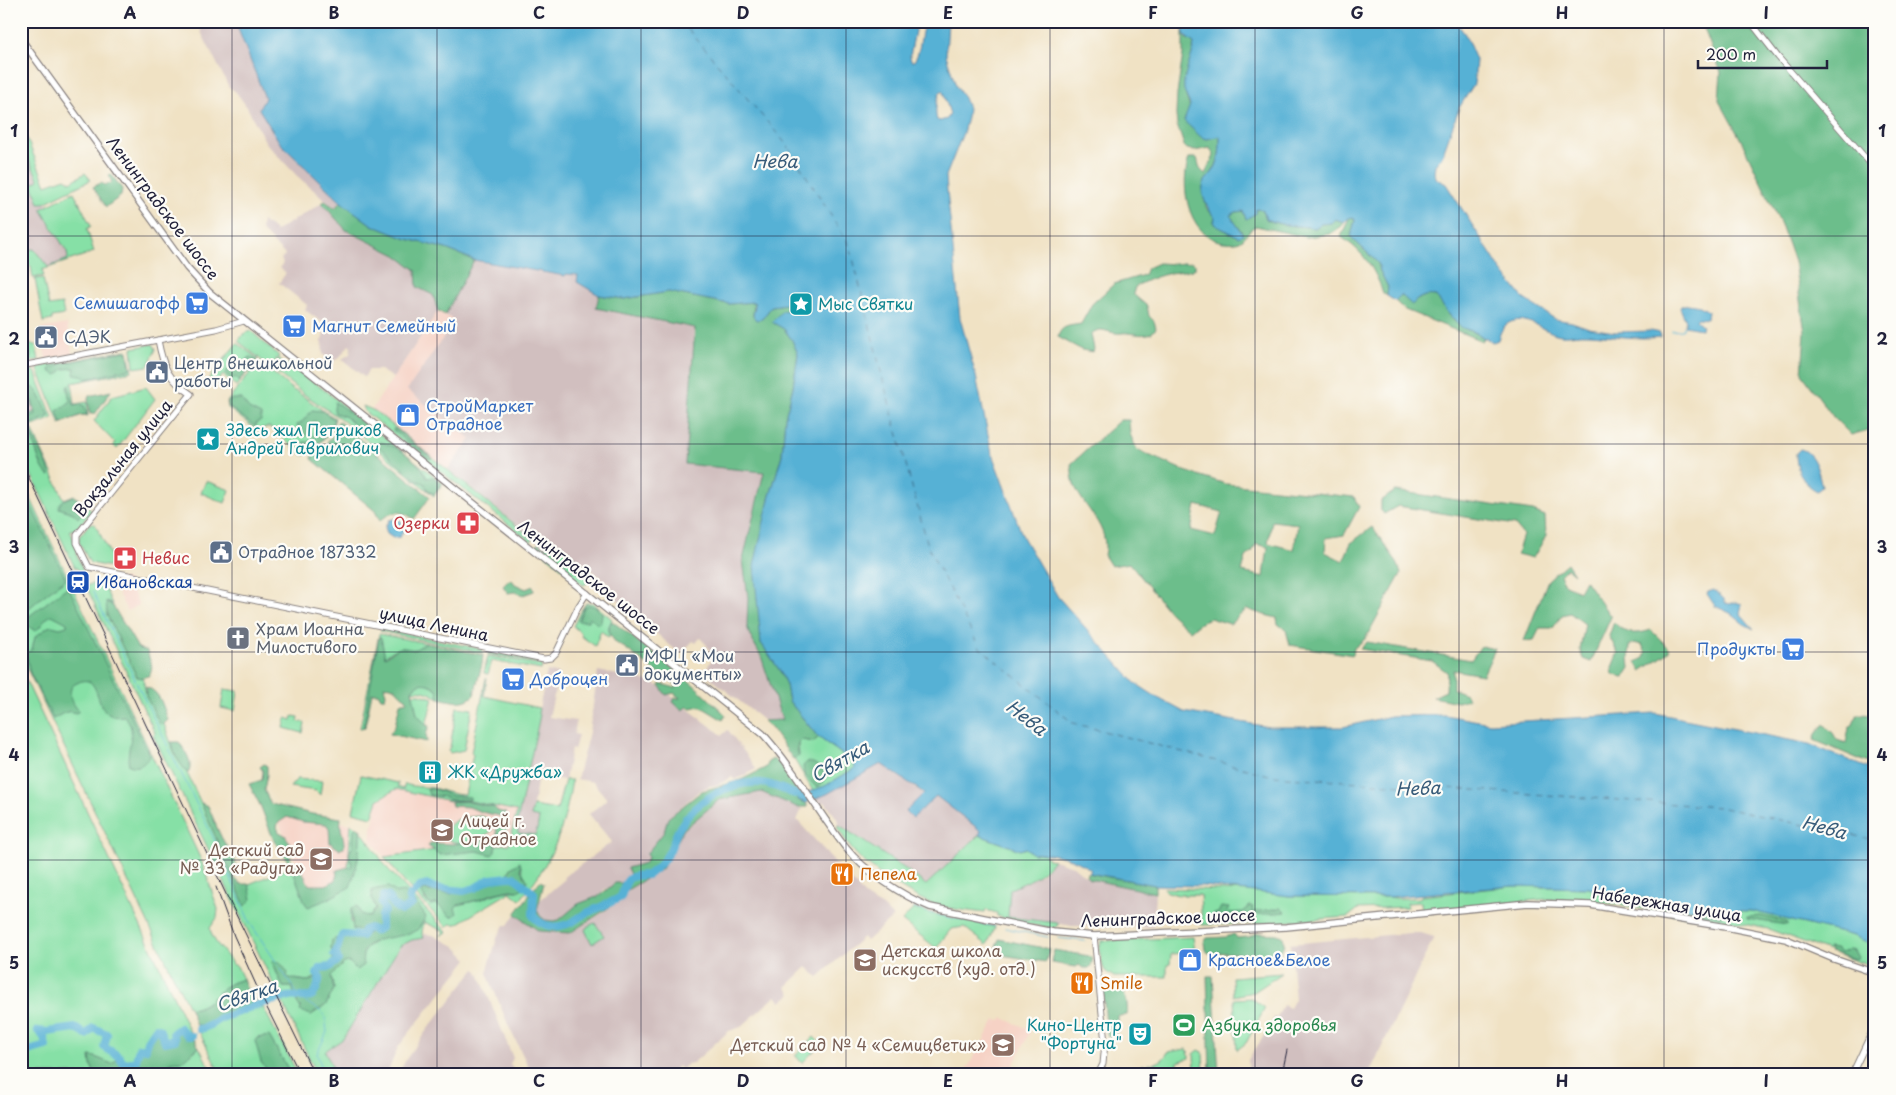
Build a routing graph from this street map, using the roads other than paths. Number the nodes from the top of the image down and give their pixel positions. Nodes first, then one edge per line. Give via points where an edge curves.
1 (1750, 21) edge
2 (21, 39) edge
3 (1875, 169) edge
4 (244, 321) junction
5 (158, 340) junction
6 (21, 366) edge
7 (76, 538) joint
8 (587, 593) junction
9 (1447, 911) joint
10 (1094, 936) junction
11 (1875, 973) edge
12 (1875, 1025) edge
13 (1098, 1074) edge
14 (1852, 1074) edge

1 - 3 street
2 - 4 main road, Ленинградское шоссе via 187,268 210,293
4 - 5 street
4 - 8 main road, Ленинградское шоссе
5 - 6 street
5 - 7 street, Вокзальная улица via 162,362 172,380 191,394
7 - 8 street, улица Ленина via 89,567 544,659 556,653
8 - 10 main road, Ленинградское шоссе via 763,734 780,752 855,858 892,887 930,907 1048,931
9 - 10 main road, Ленинградское шоссе via 1286,927
9 - 11 main road, Набережная улица via 1548,903 1615,908 1786,939
10 - 13 street via 1105,1043 1103,1064
12 - 14 street

